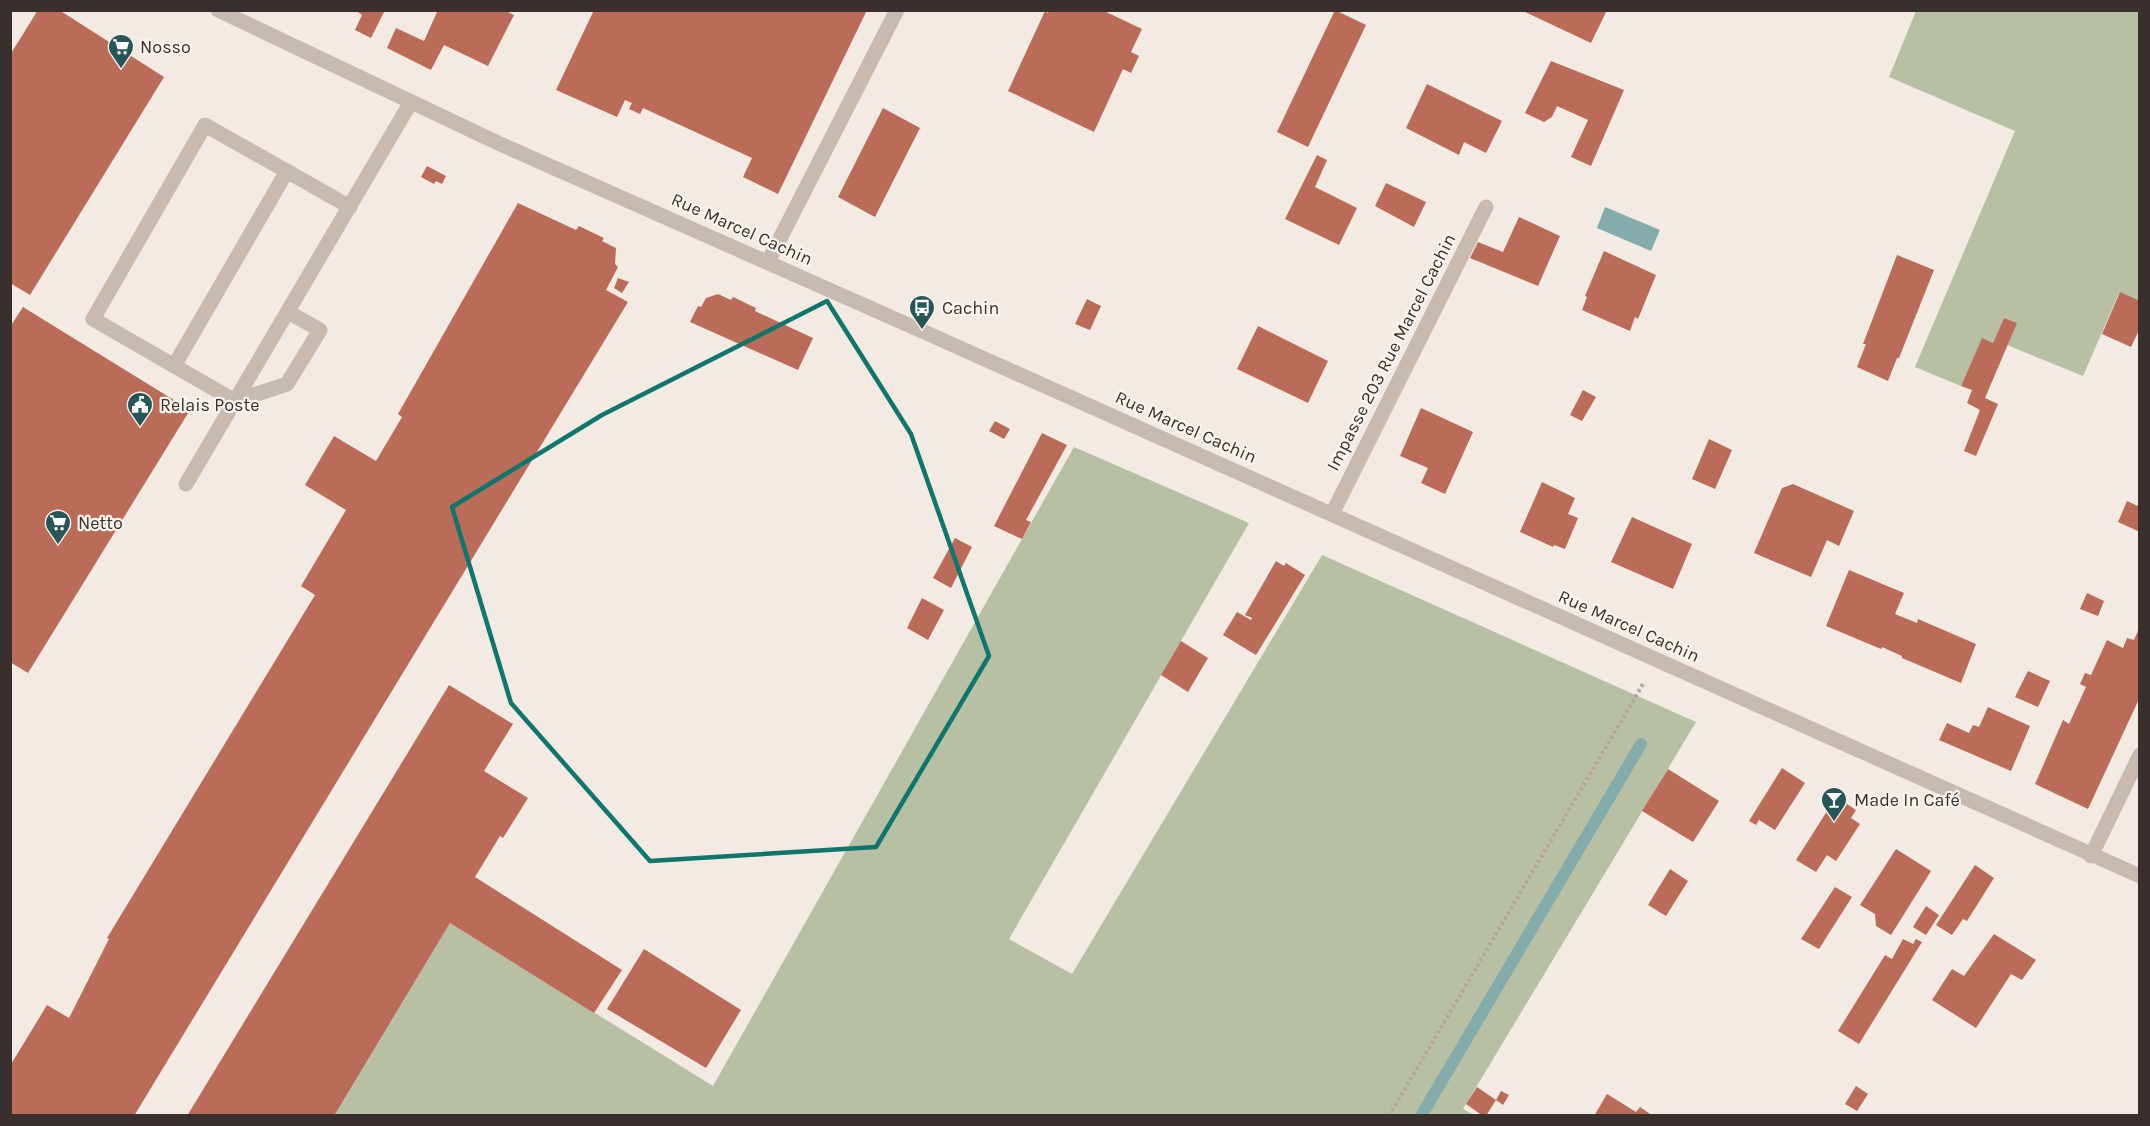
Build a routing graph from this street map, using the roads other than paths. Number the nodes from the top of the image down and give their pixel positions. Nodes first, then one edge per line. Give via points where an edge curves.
1 (218, 10) edge
2 (897, 10) edge
3 (411, 102) junction
4 (287, 171) junction
5 (350, 207) junction
6 (1486, 207) dead end
7 (768, 262) junction
8 (288, 312) junction
9 (174, 366) junction
10 (235, 401) junction
11 (186, 484) dead end
12 (1332, 514) junction
13 (2139, 755) edge
14 (2091, 856) junction
15 (2139, 876) edge

1 - 3 street, Rue Marcel Cachin
2 - 7 street
3 - 5 street
3 - 7 street, Rue Marcel Cachin
4 - 5 street
4 - 9 street
4 - 9 street via 204,125 93,319
5 - 8 street
6 - 12 street, Impasse 203 Rue Marcel Cachin
7 - 12 street, Rue Marcel Cachin
8 - 10 street
8 - 10 street via 320,330 286,384
9 - 10 street
10 - 11 street
12 - 14 street, Rue Marcel Cachin
13 - 14 street
14 - 15 street, Rue Marcel Cachin

